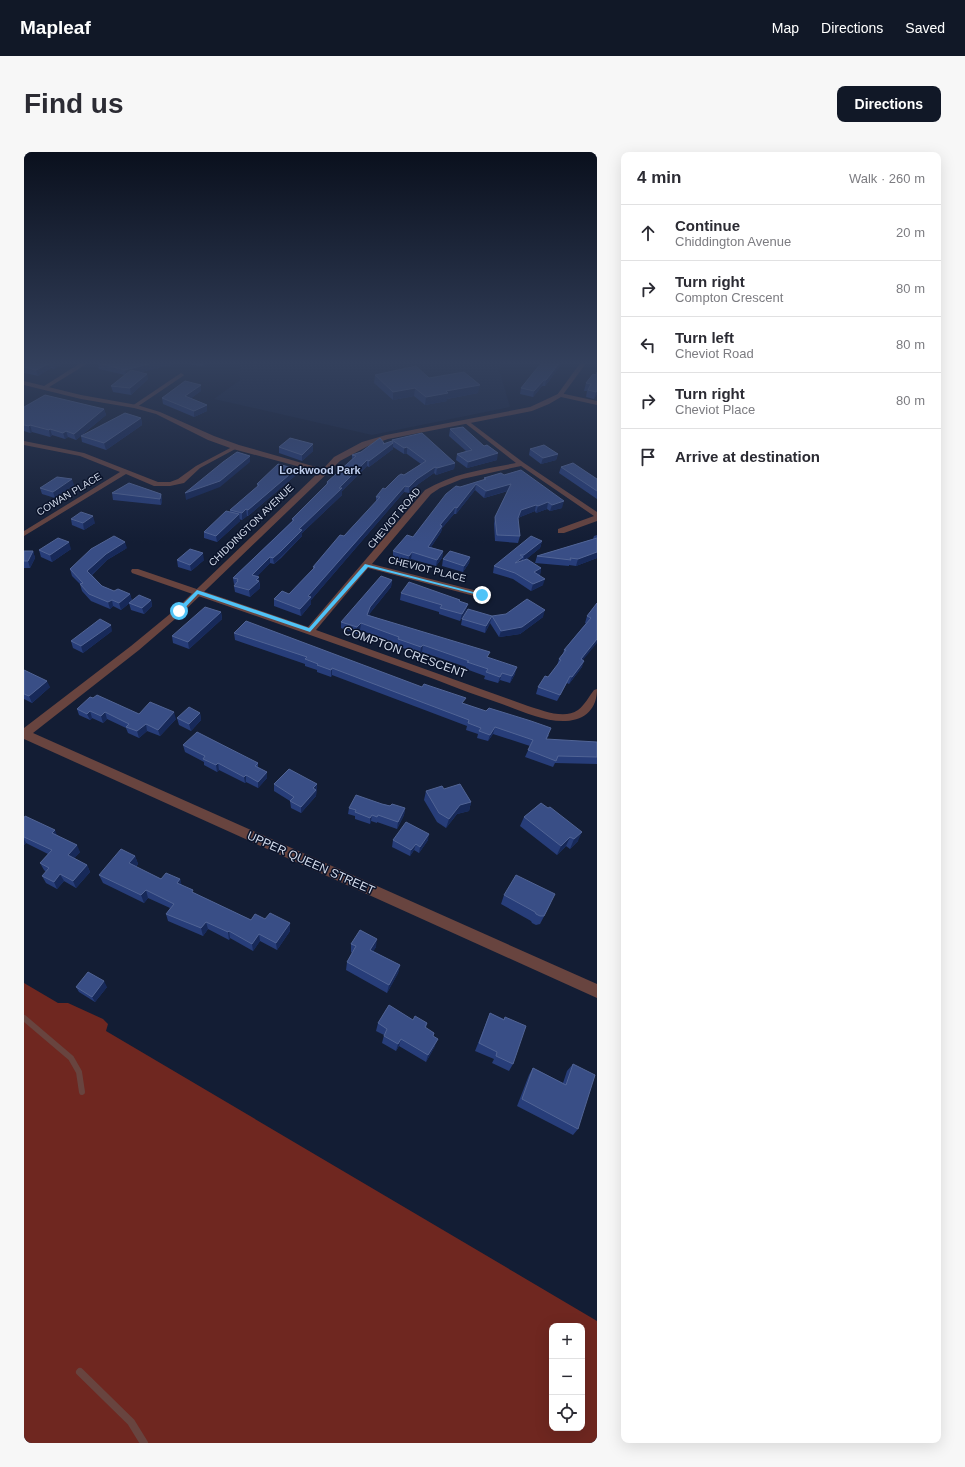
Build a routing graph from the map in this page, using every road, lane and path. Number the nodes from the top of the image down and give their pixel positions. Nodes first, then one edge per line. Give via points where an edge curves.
1 (178, 422) edge
2 (466, 422) edge
3 (467, 422) edge
4 (24, 442) edge
5 (236, 448) junction
6 (522, 464) junction
7 (323, 471) junction
8 (125, 472) junction
9 (597, 517) edge
10 (561, 531) dead end
11 (24, 534) edge
12 (367, 565) junction
13 (135, 571) dead end
14 (197, 592) junction
15 (482, 595) dead end
16 (310, 631) junction
17 (597, 692) edge
18 (24, 734) edge
19 (597, 991) edge
20 (24, 1018) edge
21 (82, 1092) dead end
22 (80, 1372) dead end
23 (144, 1443) edge

1 - 5 street
2 - 7 street, CHIDDINGTON AVENUE via 365,444 337,459
3 - 6 street
4 - 8 street via 82,454
5 - 7 street
5 - 8 street via 198,467 181,481 170,484 157,484
6 - 9 street
6 - 12 street, CHEVIOT ROAD via 463,477 435,487
7 - 14 street, CHIDDINGTON AVENUE
8 - 11 street, COWAN PLACE
9 - 10 street
12 - 15 street, CHEVIOT PLACE
12 - 16 street, CHEVIOT ROAD
13 - 14 street, COMPTON CRESCENT
14 - 16 street, COMPTON CRESCENT
14 - 18 street, CHIDDINGTON AVENUE via 179,611 135,648
16 - 17 street, COMPTON CRESCENT via 550,716 566,717 580,714
18 - 19 street, UPPER QUEEN STREET
20 - 21 lane via 74,1061 81,1079
22 - 23 lane via 131,1422

